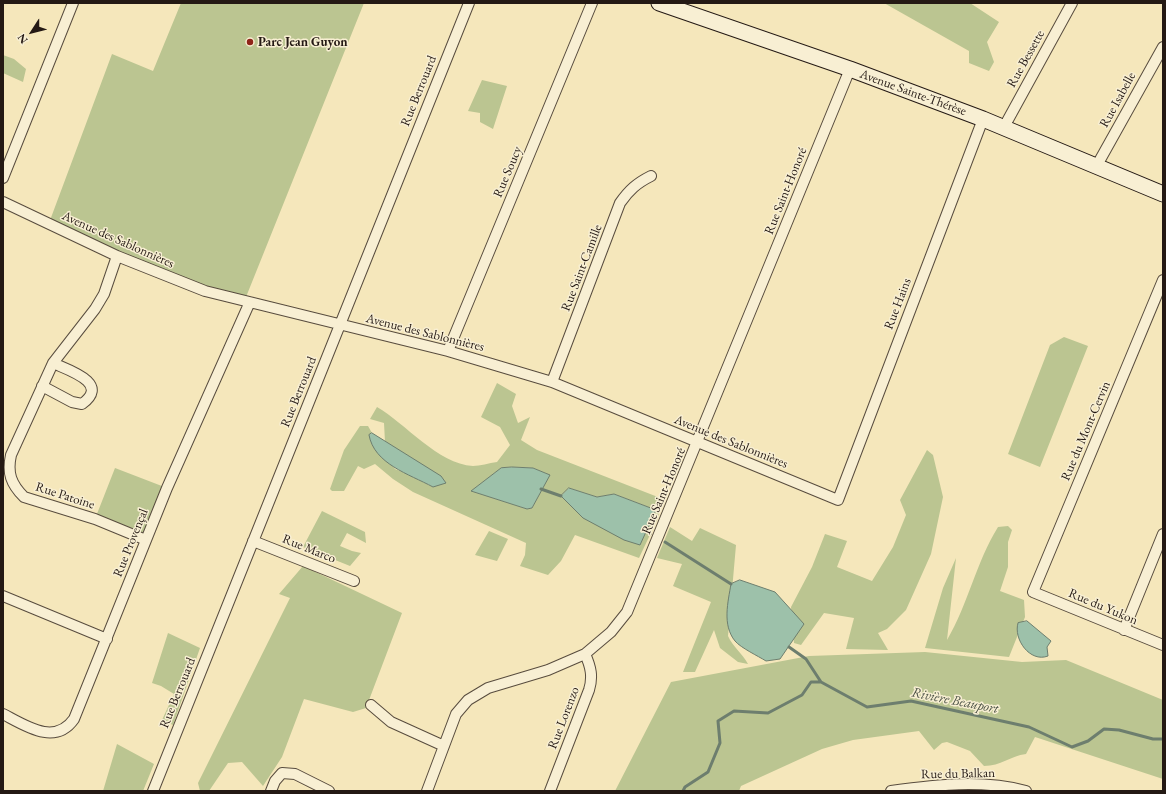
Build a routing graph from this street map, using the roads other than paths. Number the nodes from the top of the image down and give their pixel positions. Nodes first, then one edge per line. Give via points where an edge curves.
1 (73, 3) edge
2 (469, 3) edge
3 (592, 3) edge
4 (659, 3) edge
5 (1072, 3) edge
6 (1163, 47) edge
7 (850, 69) junction
8 (983, 118) junction
9 (1004, 127) junction
10 (1096, 166) junction
11 (651, 176) dead end
12 (3, 178) edge
13 (1163, 194) edge
14 (3, 202) edge
15 (117, 256) junction
16 (1163, 280) edge
17 (249, 304) junction
18 (340, 325) junction
19 (448, 351) junction
20 (53, 364) junction
21 (552, 382) junction
22 (42, 386) junction
23 (698, 443) junction
24 (838, 500) joint
25 (1163, 534) edge
26 (146, 540) junction
27 (253, 541) junction
28 (354, 581) dead end
29 (1034, 592) joint
30 (3, 596) edge
31 (1124, 630) junction
32 (107, 639) junction
33 (1163, 645) edge
34 (585, 654) junction
35 (371, 706) dead end
36 (3, 714) edge
37 (444, 746) junction
38 (934, 788) edge
39 (153, 791) edge
40 (270, 791) edge
41 (329, 791) edge
42 (427, 791) edge
43 (550, 791) edge
44 (891, 791) edge
45 (1026, 791) edge

1 - 12 street
2 - 18 street, Rue Berrouard
3 - 19 street, Rue Soucy
4 - 7 street, Avenue Sainte-Thérèse
5 - 9 street, Rue Bessette
6 - 10 street, Rue Isabelle
7 - 8 street, Avenue Sainte-Thérèse
7 - 23 street, Rue Saint-Honoré
8 - 9 street, Avenue Sainte-Thérèse
8 - 24 street, Rue Hains
9 - 10 street, Avenue Sainte-Thérèse
10 - 13 street, Avenue Sainte-Thérèse
11 - 21 street, Rue Saint-Camille via 636,183 620,203
14 - 15 street, Avenue des Sablonnières
15 - 17 street, Avenue des Sablonnières via 192,287
15 - 20 street, Rue Patoine via 104,294
16 - 29 street, Rue du Mont-Cervin
17 - 18 street, Avenue des Sablonnières
17 - 26 street, Rue Provençal
18 - 19 street, Avenue des Sablonnières
18 - 27 street, Rue Berrouard
19 - 21 street, Avenue des Sablonnières
20 - 22 street, Rue Patoine
20 - 22 street via 88,380 91,393 88,400 82,404 72,402
21 - 23 street, Avenue des Sablonnières
22 - 26 street, Rue Patoine via 11,455 10,477 15,488 24,497 95,519
23 - 24 street, Avenue des Sablonnières
23 - 34 street, Rue Saint-Honoré via 627,612 611,632
25 - 31 street
26 - 32 street, Rue Provençal
27 - 28 street, Rue Marco
27 - 39 street, Rue Berrouard
29 - 31 street, Rue du Yukon
30 - 32 street
31 - 33 street, Rue du Yukon
32 - 36 street, Rue Provençal via 69,726 56,732 40,732
34 - 37 street, Rue Saint-Honoré via 548,670 488,688 468,700 456,714
34 - 43 street, Rue Lorenzo via 591,666 590,690
35 - 37 street via 391,722
37 - 42 street, Rue Saint-Honoré
38 - 44 street, Rue du Balkan
38 - 45 street, Rue du Balkan via 985,784
40 - 41 street via 282,773 295,774

